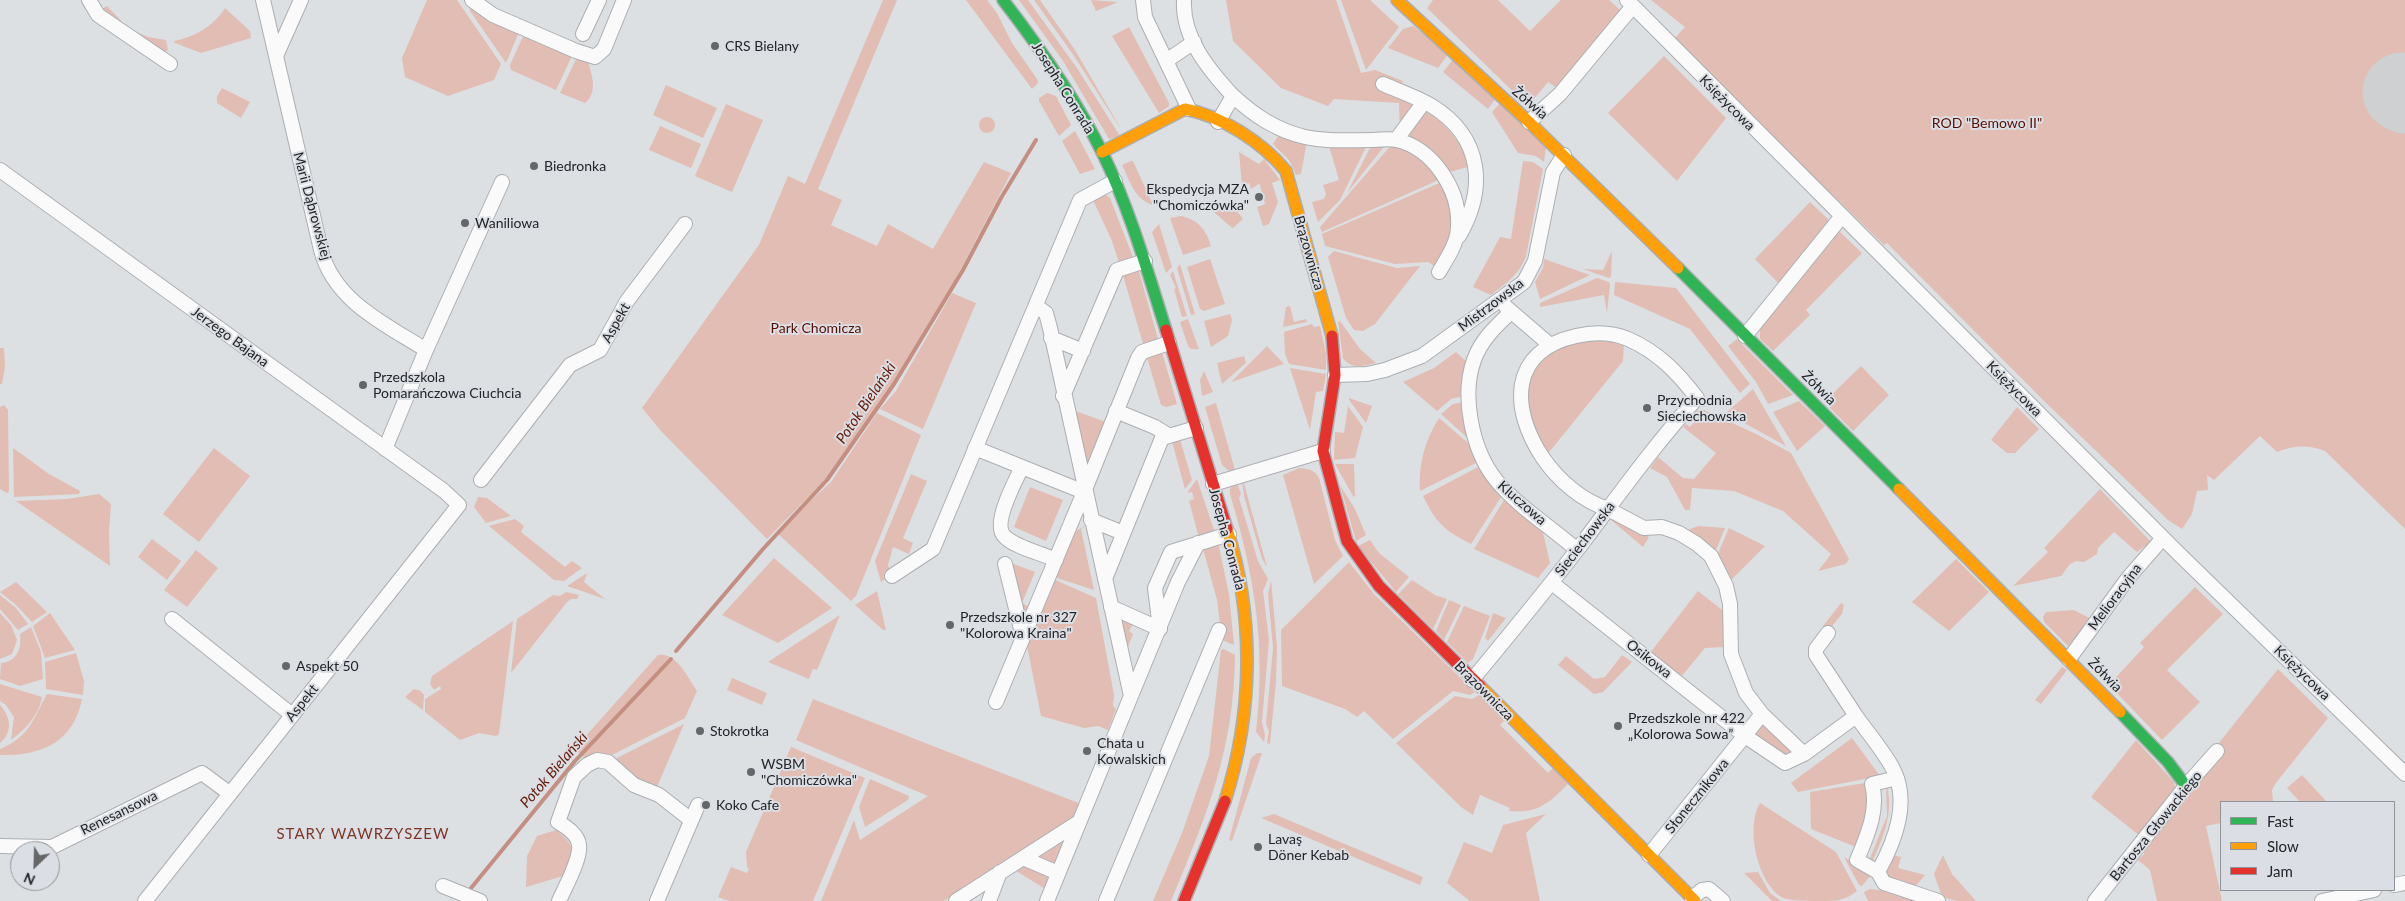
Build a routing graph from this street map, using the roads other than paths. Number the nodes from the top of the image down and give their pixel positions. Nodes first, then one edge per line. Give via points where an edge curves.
1 (89, 0) edge
2 (263, 0) edge
3 (301, 0) edge
4 (472, 0) edge
5 (599, 0) edge
6 (624, 0) edge
7 (1003, 0) edge
8 (1143, 0) edge
9 (1184, 0) edge
10 (1397, 0) edge
11 (1630, 3) edge
12 (583, 34) dead end
13 (1194, 42) junction
14 (276, 56) junction
15 (1166, 61) junction
16 (170, 64) dead end
17 (1383, 84) dead end
18 (1233, 96) junction
19 (1424, 102) junction
20 (1190, 109) junction
21 (1218, 122) junction
22 (1529, 122) junction
23 (1396, 140) junction
24 (1102, 152) junction
25 (1564, 155) junction
26 (0, 170) edge
27 (1115, 181) junction
28 (502, 182) dead end
29 (1842, 216) junction
30 (685, 224) dead end
31 (1456, 241) junction
32 (1145, 261) junction
33 (1439, 272) dead end
34 (1498, 301) junction
35 (1036, 306) junction
36 (1511, 312) junction
37 (1745, 336) junction
38 (1051, 338) junction
39 (1169, 343) junction
40 (1549, 344) junction
41 (426, 350) junction
42 (1083, 351) junction
43 (1335, 375) junction
44 (1063, 396) junction
45 (1116, 411) junction
46 (1196, 428) junction
47 (1168, 435) junction
48 (975, 448) junction
49 (385, 449) junction
50 (1323, 451) junction
51 (1022, 467) junction
52 (481, 480) dead end
53 (1212, 484) junction
54 (1084, 492) junction
55 (459, 505) joint
56 (1608, 509) junction
57 (1092, 520) junction
58 (1123, 533) junction
59 (1228, 534) junction
60 (2163, 538) junction
61 (1577, 550) junction
62 (1056, 560) junction
63 (1005, 564) dead end
64 (892, 576) dead end
65 (1105, 579) junction
66 (1552, 583) junction
67 (1111, 607) junction
68 (172, 619) dead end
69 (1160, 629) junction
70 (1219, 630) dead end
71 (1828, 633) dead end
72 (1023, 637) junction
73 (2069, 659) junction
74 (1472, 680) junction
75 (1131, 696) junction
76 (996, 702) dead end
77 (1762, 714) junction
78 (292, 716) junction
79 (1856, 716) junction
80 (1745, 736) junction
81 (2218, 751) dead end
82 (1804, 754) junction
83 (2405, 774) edge
84 (1896, 778) junction
85 (2186, 786) junction
86 (229, 793) junction
87 (698, 805) dead end
88 (691, 820) junction
89 (1079, 822) junction
90 (0, 846) edge
91 (1650, 855) junction
92 (1023, 858) junction
93 (1000, 872) junction
94 (1878, 872) junction
95 (1058, 873) junction
96 (450, 889) dead end
97 (2369, 891) edge
98 (475, 899) edge
99 (1694, 900) edge
100 (145, 901) edge
101 (559, 901) edge
102 (657, 901) edge
103 (956, 901) edge
104 (989, 901) edge
105 (1047, 901) edge
106 (1106, 901) edge
107 (1184, 901) edge
108 (1723, 901) edge
109 (1938, 901) edge
110 (2096, 901) edge
111 (2322, 901) edge

1 - 16 street via 98,15
2 - 14 street, Marii Dąbrowskiej
3 - 14 street
4 - 6 street via 500,19 595,58 604,49
5 - 12 street
7 - 24 street, Josepha Conrada via 1059,78
8 - 15 street via 1145,17
9 - 13 street
10 - 22 street, Żółwia
11 - 22 street via 1560,94
11 - 29 street, Księżycowa
13 - 15 street
13 - 18 street via 1210,71
14 - 41 street, Marii Dąbrowskiej via 321,250 333,279 350,299
15 - 20 street
17 - 19 street
18 - 21 street
18 - 23 street via 1264,122 1303,136 1334,140
19 - 23 street
19 - 31 street via 1463,134 1476,169 1474,204
20 - 21 street, Brązownicza
20 - 24 street via 1184,109
21 - 43 street, Brązownicza via 1269,151 1286,170 1333,339
22 - 25 street, Żółwia
23 - 31 street via 1429,158 1446,178 1454,194 1459,226
24 - 27 street, Josepha Conrada
25 - 34 street, Mistrzowska via 1553,172 1532,271 1524,282
25 - 37 street, Żółwia
26 - 49 street, Jerzego Bajana
27 - 32 street, Josepha Conrada
27 - 35 street via 1080,200
28 - 41 street
29 - 37 street
29 - 60 street, Księżycowa
30 - 52 street, Aspekt via 627,301 600,350 570,365
31 - 33 street
32 - 39 street, Josepha Conrada
32 - 42 street via 1117,270
34 - 36 street
34 - 43 street, Mistrzowska via 1422,356 1407,363 1367,374
35 - 38 street via 1046,313
35 - 48 street
36 - 40 street
36 - 61 street, Kluczowa via 1482,343 1474,361 1469,398 1474,430 1495,479
37 - 73 street, Żółwia
38 - 42 street
38 - 44 street
39 - 45 street via 1142,352
39 - 46 street, Josepha Conrada
40 - 56 street via 1533,361 1521,384 1522,407 1530,435 1557,477 1582,496
40 - 56 street, Sieciechowska via 1597,333 1628,339 1676,370 1697,398
41 - 49 street
42 - 44 street
43 - 50 street, Brązownicza
44 - 54 street
45 - 47 street
45 - 54 street
46 - 47 street
46 - 53 street, Josepha Conrada
47 - 58 street via 1162,438
48 - 51 street
48 - 64 street via 933,548
49 - 55 street, Jerzego Bajana
50 - 53 street
50 - 74 street, Brązownicza via 1343,531 1352,549 1379,586
51 - 54 street
51 - 62 street via 1000,521 1002,533 1010,540
53 - 59 street, Josepha Conrada
54 - 57 street
54 - 62 street
55 - 78 street, Aspekt
56 - 61 street, Sieciechowska
56 - 77 street via 1644,528 1662,527 1679,534 1698,544 1711,556 1728,594 1731,654 1746,693
57 - 58 street
57 - 65 street
58 - 65 street
59 - 69 street via 1198,542 1181,574
59 - 107 street, Josepha Conrada via 1240,581 1246,626 1247,687 1241,740 1229,788
60 - 73 street, Melioracyjna via 2128,578
60 - 83 street, Księżycowa
61 - 66 street, Sieciechowska
62 - 72 street
63 - 72 street
65 - 67 street
66 - 74 street, Sieciechowska
66 - 80 street, Osikowa
67 - 69 street
67 - 75 street
68 - 78 street
69 - 75 street
70 - 106 street
71 - 79 street via 1816,649 1816,655
72 - 76 street
73 - 85 street, Żółwia via 2168,762
74 - 91 street, Brązownicza
75 - 89 street
77 - 80 street, Słonecznikowa
77 - 82 street
78 - 86 street, Aspekt
79 - 82 street
79 - 84 street via 1893,768
80 - 82 street, Osikowa via 1785,764
80 - 91 street, Słonecznikowa
81 - 85 street, Bartosza Głowackiego
84 - 94 street via 1900,815 1891,846
84 - 94 street via 1872,784 1873,818 1856,860
85 - 110 street, Bartosza Głowackiego
86 - 90 street, Renesansowa via 202,772 52,847
86 - 100 street, Aspekt
87 - 88 street
88 - 101 street via 659,795 634,785 608,762 597,760 587,765 574,777 558,822 572,832 579,844
88 - 102 street
89 - 92 street
89 - 95 street
91 - 99 street, Brązownicza
92 - 93 street
92 - 95 street
93 - 103 street
93 - 104 street
94 - 109 street via 1884,883
95 - 105 street
96 - 98 street
97 - 111 street
99 - 108 street via 1702,890 1709,889

